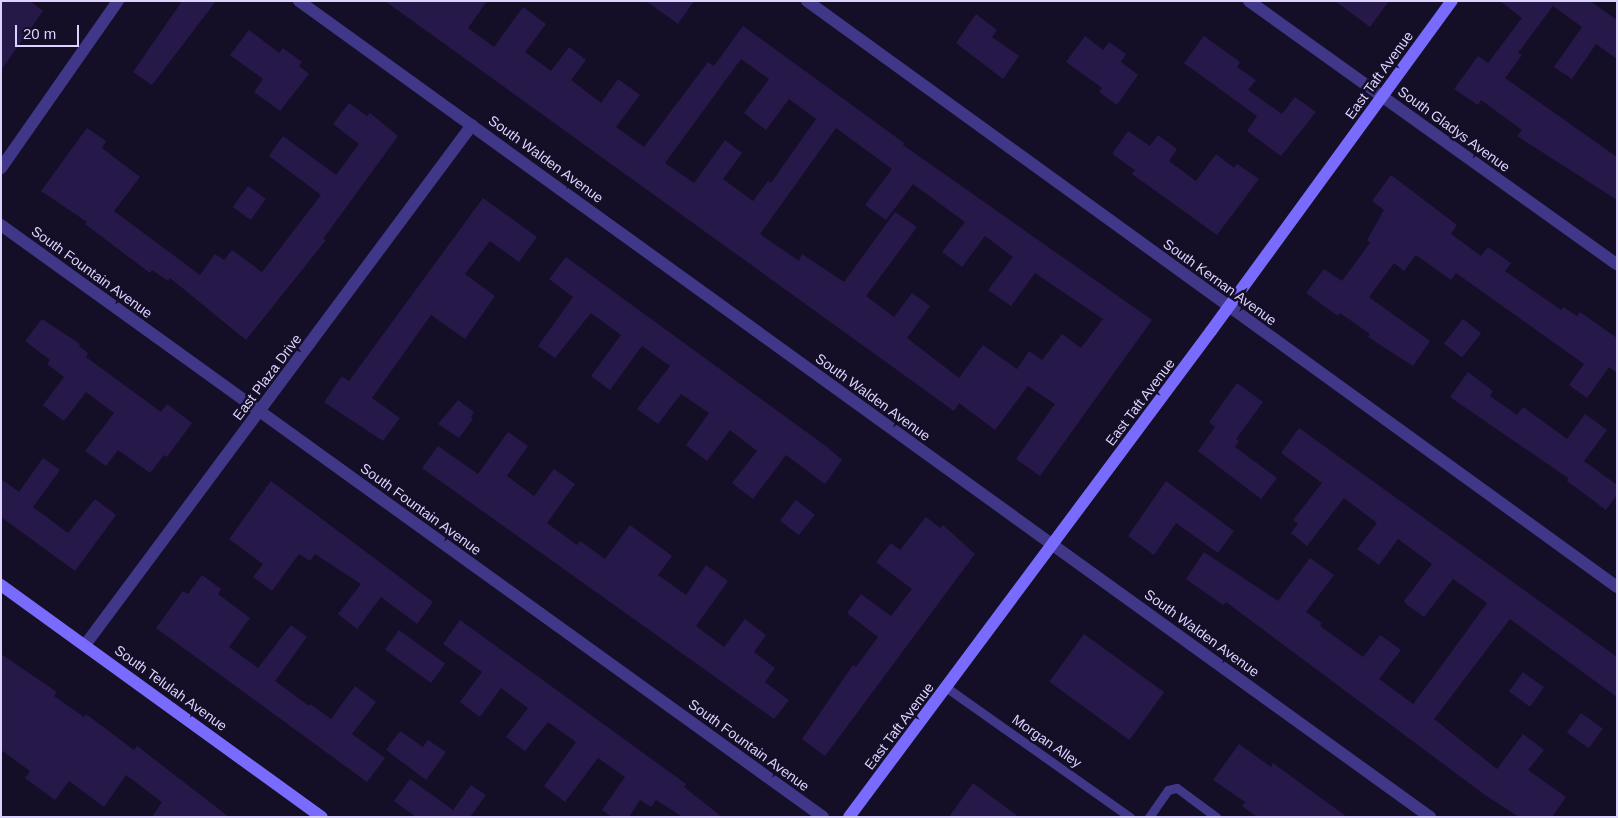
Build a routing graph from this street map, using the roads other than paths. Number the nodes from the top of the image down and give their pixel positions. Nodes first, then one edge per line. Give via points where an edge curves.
1 (118, 1) edge
2 (299, 1) edge
3 (807, 1) edge
4 (1249, 1) edge
5 (1452, 1) edge
6 (1382, 95) junction
7 (472, 125) junction
8 (1, 168) edge
9 (1, 225) edge
10 (1617, 264) edge
11 (1229, 307) junction
12 (260, 413) junction
13 (1053, 544) junction
14 (1, 585) edge
15 (1617, 587) edge
16 (86, 645) junction
17 (948, 688) junction
18 (322, 817) edge
19 (823, 817) edge
20 (850, 817) edge
21 (1130, 817) edge
22 (1149, 817) edge
23 (1216, 817) edge
24 (1430, 817) edge

1 - 8 street
2 - 7 street, South Walden Avenue
3 - 11 street, South Kernan Avenue
4 - 6 street, South Gladys Avenue
5 - 6 street, East Taft Avenue
6 - 10 street, South Gladys Avenue
6 - 11 street, East Taft Avenue
7 - 12 street, East Plaza Drive
7 - 13 street, South Walden Avenue
9 - 12 street, South Fountain Avenue
11 - 13 street, East Taft Avenue
11 - 15 street, South Kernan Avenue
12 - 16 street, East Plaza Drive
12 - 19 street, South Fountain Avenue
13 - 17 street, East Taft Avenue
13 - 24 street, South Walden Avenue
14 - 16 street, South Telulah Avenue
16 - 18 street, South Telulah Avenue
17 - 20 street, East Taft Avenue
17 - 21 lane, Morgan Alley
22 - 23 lane via 1168,790 1176,788

